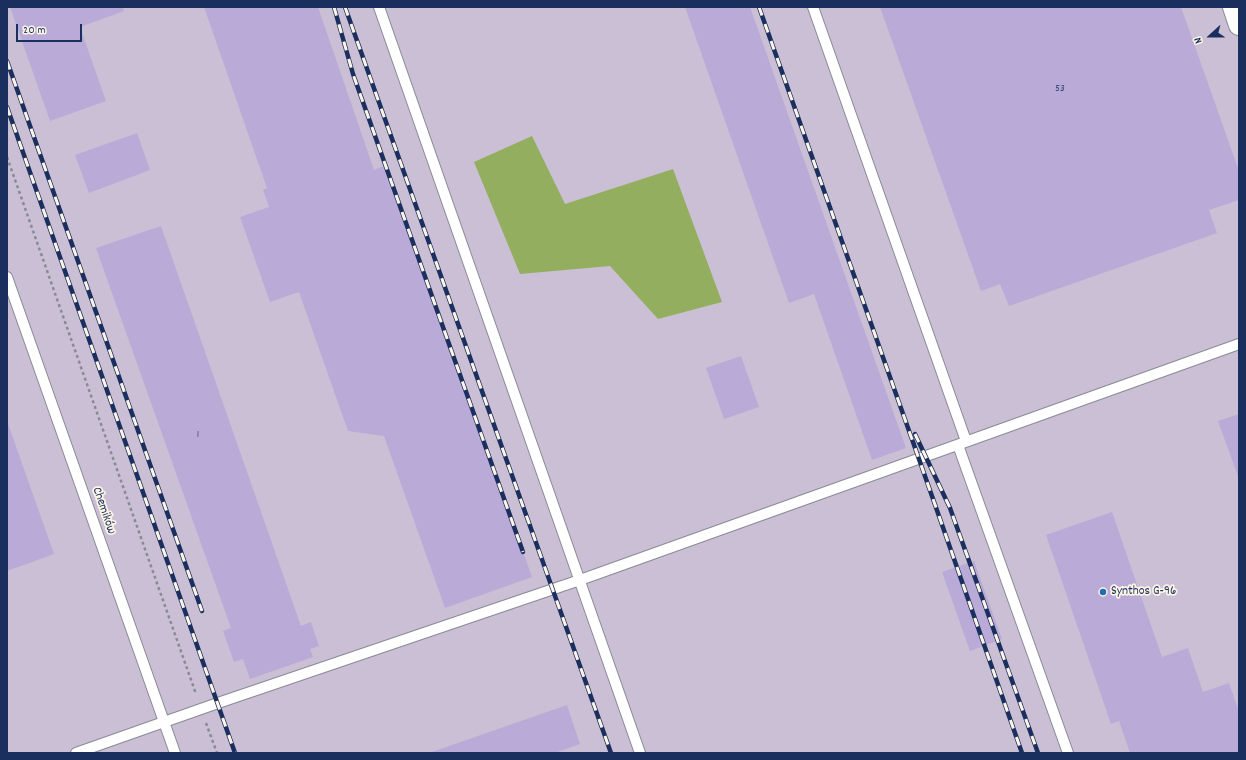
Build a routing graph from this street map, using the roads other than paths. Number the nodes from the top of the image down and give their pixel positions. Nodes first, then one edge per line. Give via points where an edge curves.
1 (379, 7) edge
2 (813, 7) edge
3 (1233, 7) edge
4 (1239, 25) edge
5 (7, 277) edge
6 (1239, 344) edge
7 (962, 443) junction
8 (580, 580) junction
9 (164, 722) junction
10 (76, 753) edge
11 (175, 753) edge
12 (640, 753) edge
13 (1068, 753) edge

1 - 8 lane
2 - 7 lane
3 - 4 street
5 - 9 lane, Chemików
6 - 7 lane
7 - 8 lane
7 - 13 lane
8 - 9 lane
8 - 12 lane
9 - 10 lane
9 - 11 lane, Chemików

